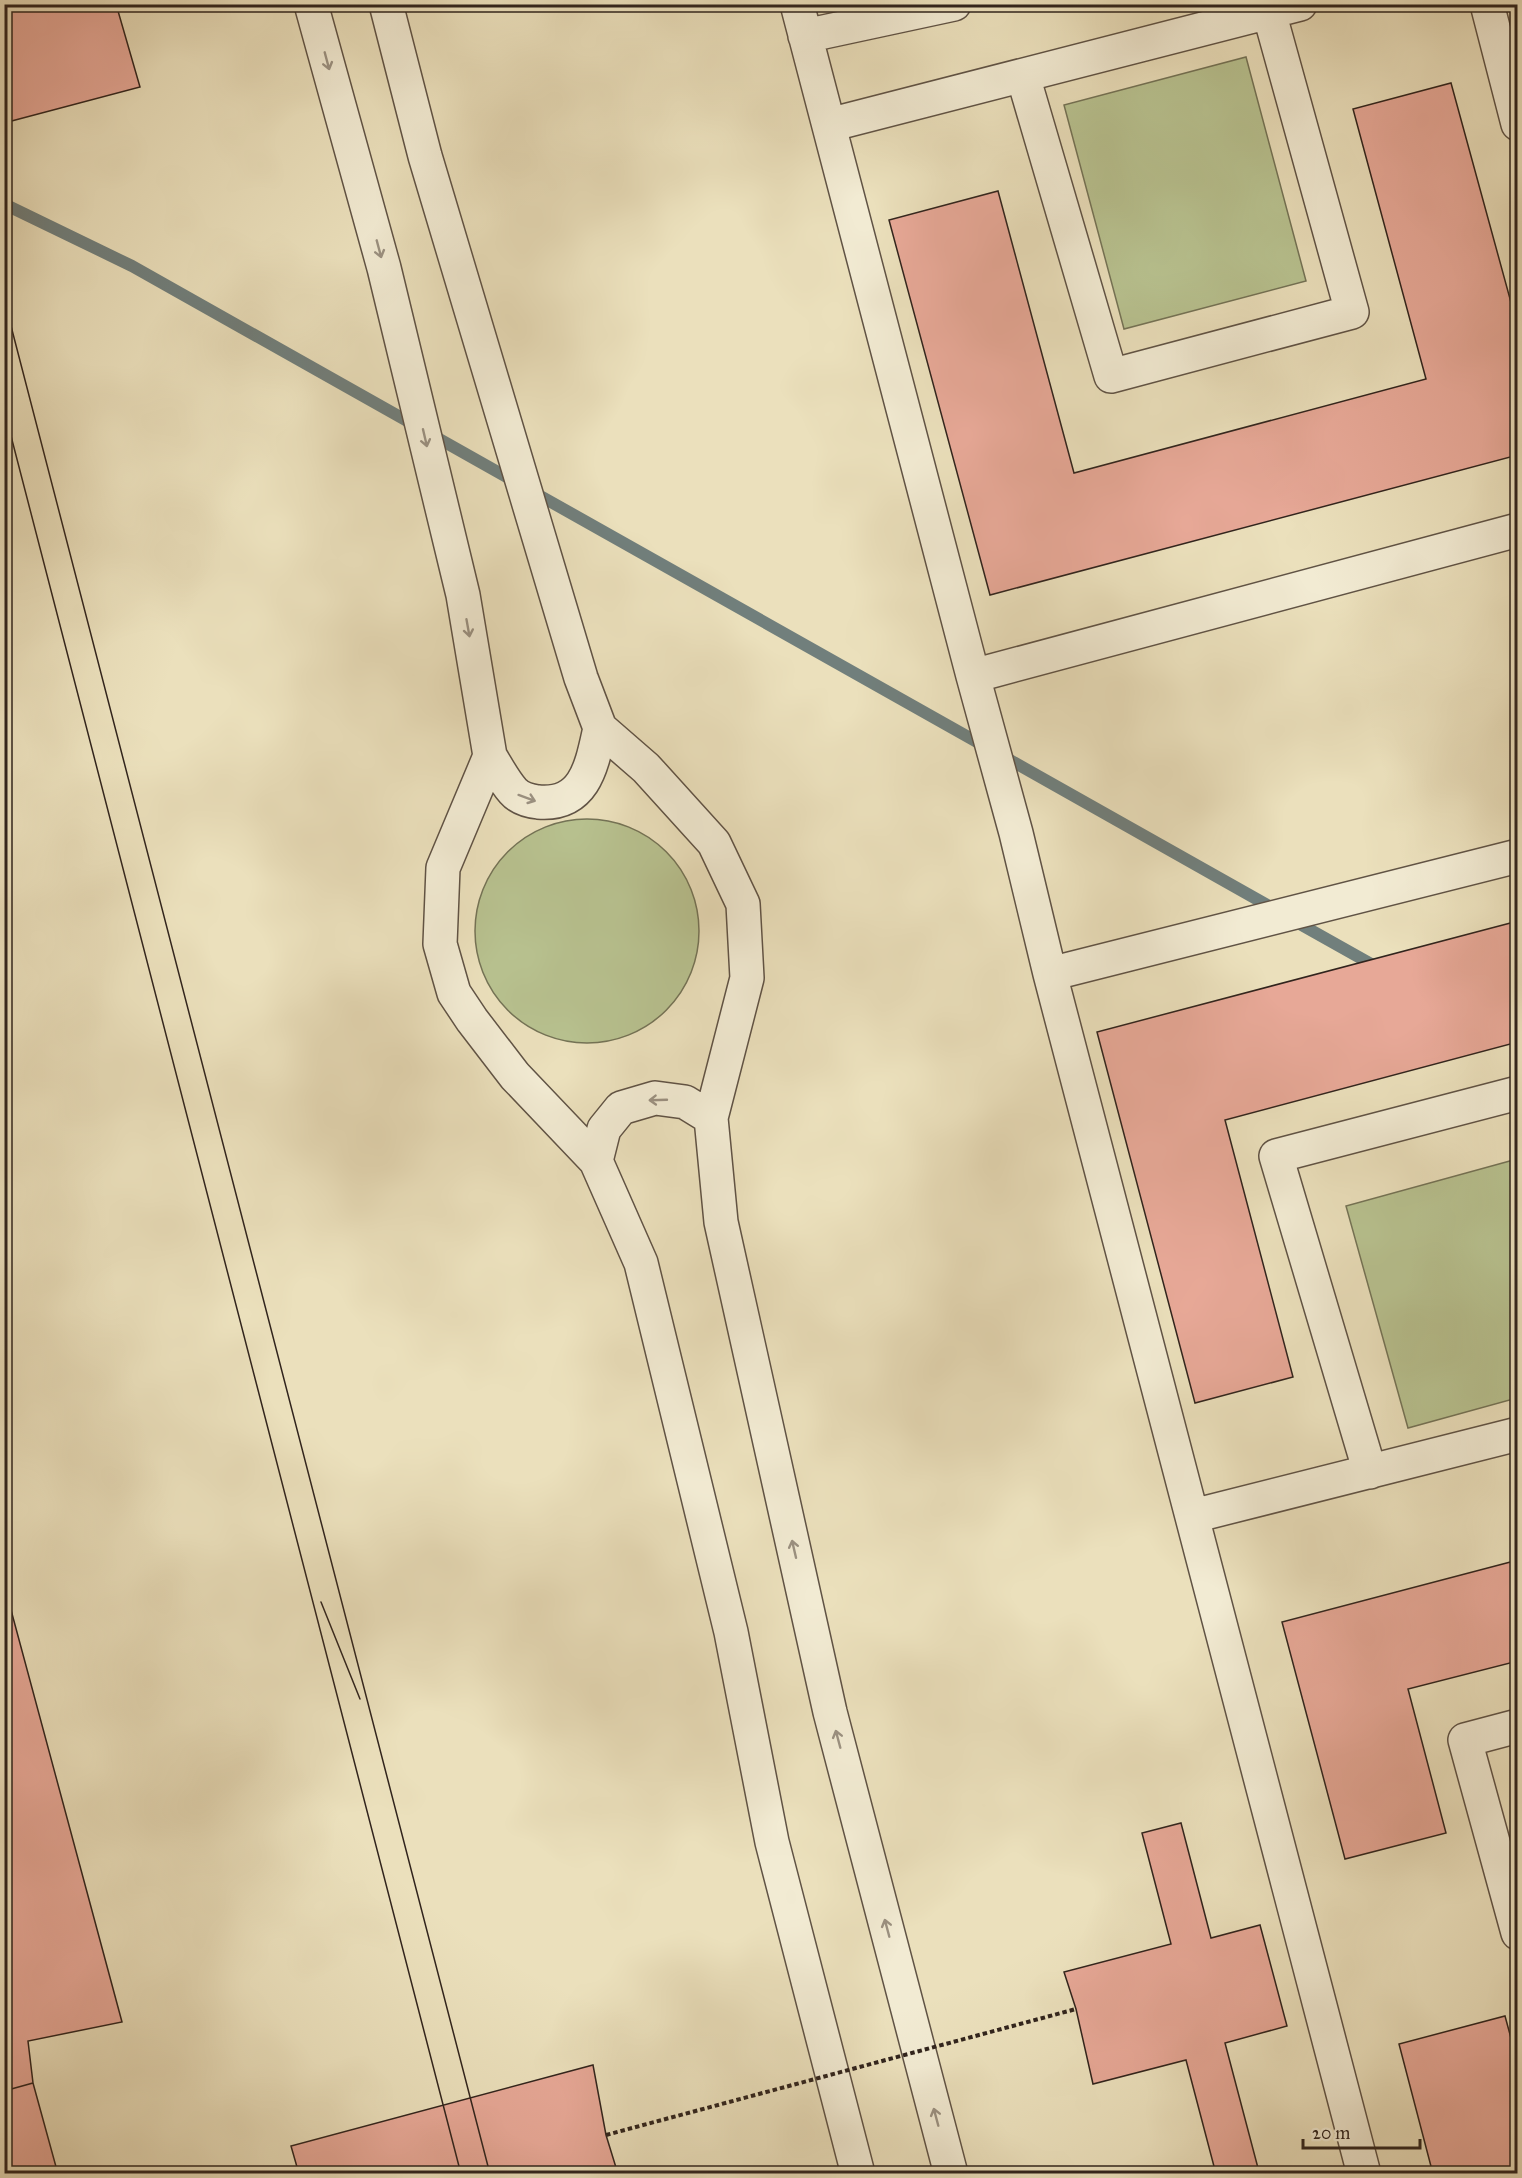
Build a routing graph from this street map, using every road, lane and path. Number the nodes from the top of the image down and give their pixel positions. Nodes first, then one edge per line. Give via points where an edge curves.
1 (311, 4) edge
2 (386, 4) edge
3 (797, 4) edge
4 (954, 4) edge
5 (1487, 4) edge
6 (1285, 8) edge
7 (806, 36) junction
8 (1023, 76) junction
9 (1518, 124) edge
10 (828, 125) junction
11 (1518, 530) edge
12 (973, 676) junction
13 (600, 728) junction
14 (490, 756) junction
15 (1518, 856) edge
16 (1050, 974) junction
17 (1518, 1093) edge
18 (711, 1118) junction
19 (596, 1161) junction
20 (1518, 1434) edge
21 (1370, 1472) junction
22 (1192, 1516) junction
23 (1518, 1726) edge
24 (1518, 1933) edge
25 (1076, 2009) dead end
26 (606, 2135) dead end
27 (858, 2174) edge
28 (951, 2174) edge
29 (1364, 2174) edge

1 -> 14 street via 384,268 463,595
2 - 13 street via 429,167 581,678
3 - 7 street
4 - 7 street
5 - 9 street
6 - 8 street
6 - 8 street via 1352,312 1111,376
7 - 10 street
8 - 10 street
10 - 12 street
11 - 12 street
12 - 16 street
14 -> 13 street via 514,793 530,801 550,803 581,786 592,766
13 - 18 street via 646,768 714,843 743,904 747,978
14 - 19 street via 443,868 440,944 454,993 471,1020 515,1076
15 - 16 street
16 - 22 street
17 - 21 street via 1276,1156
18 -> 19 street via 686,1102 655,1098 621,1108 604,1129
28 -> 18 street via 830,1712 721,1222
19 - 27 street via 640,1263 731,1632 772,1842
20 - 21 street
21 - 22 street
22 - 29 street
23 - 24 street via 1465,1740
25 - 26 path, bridge

